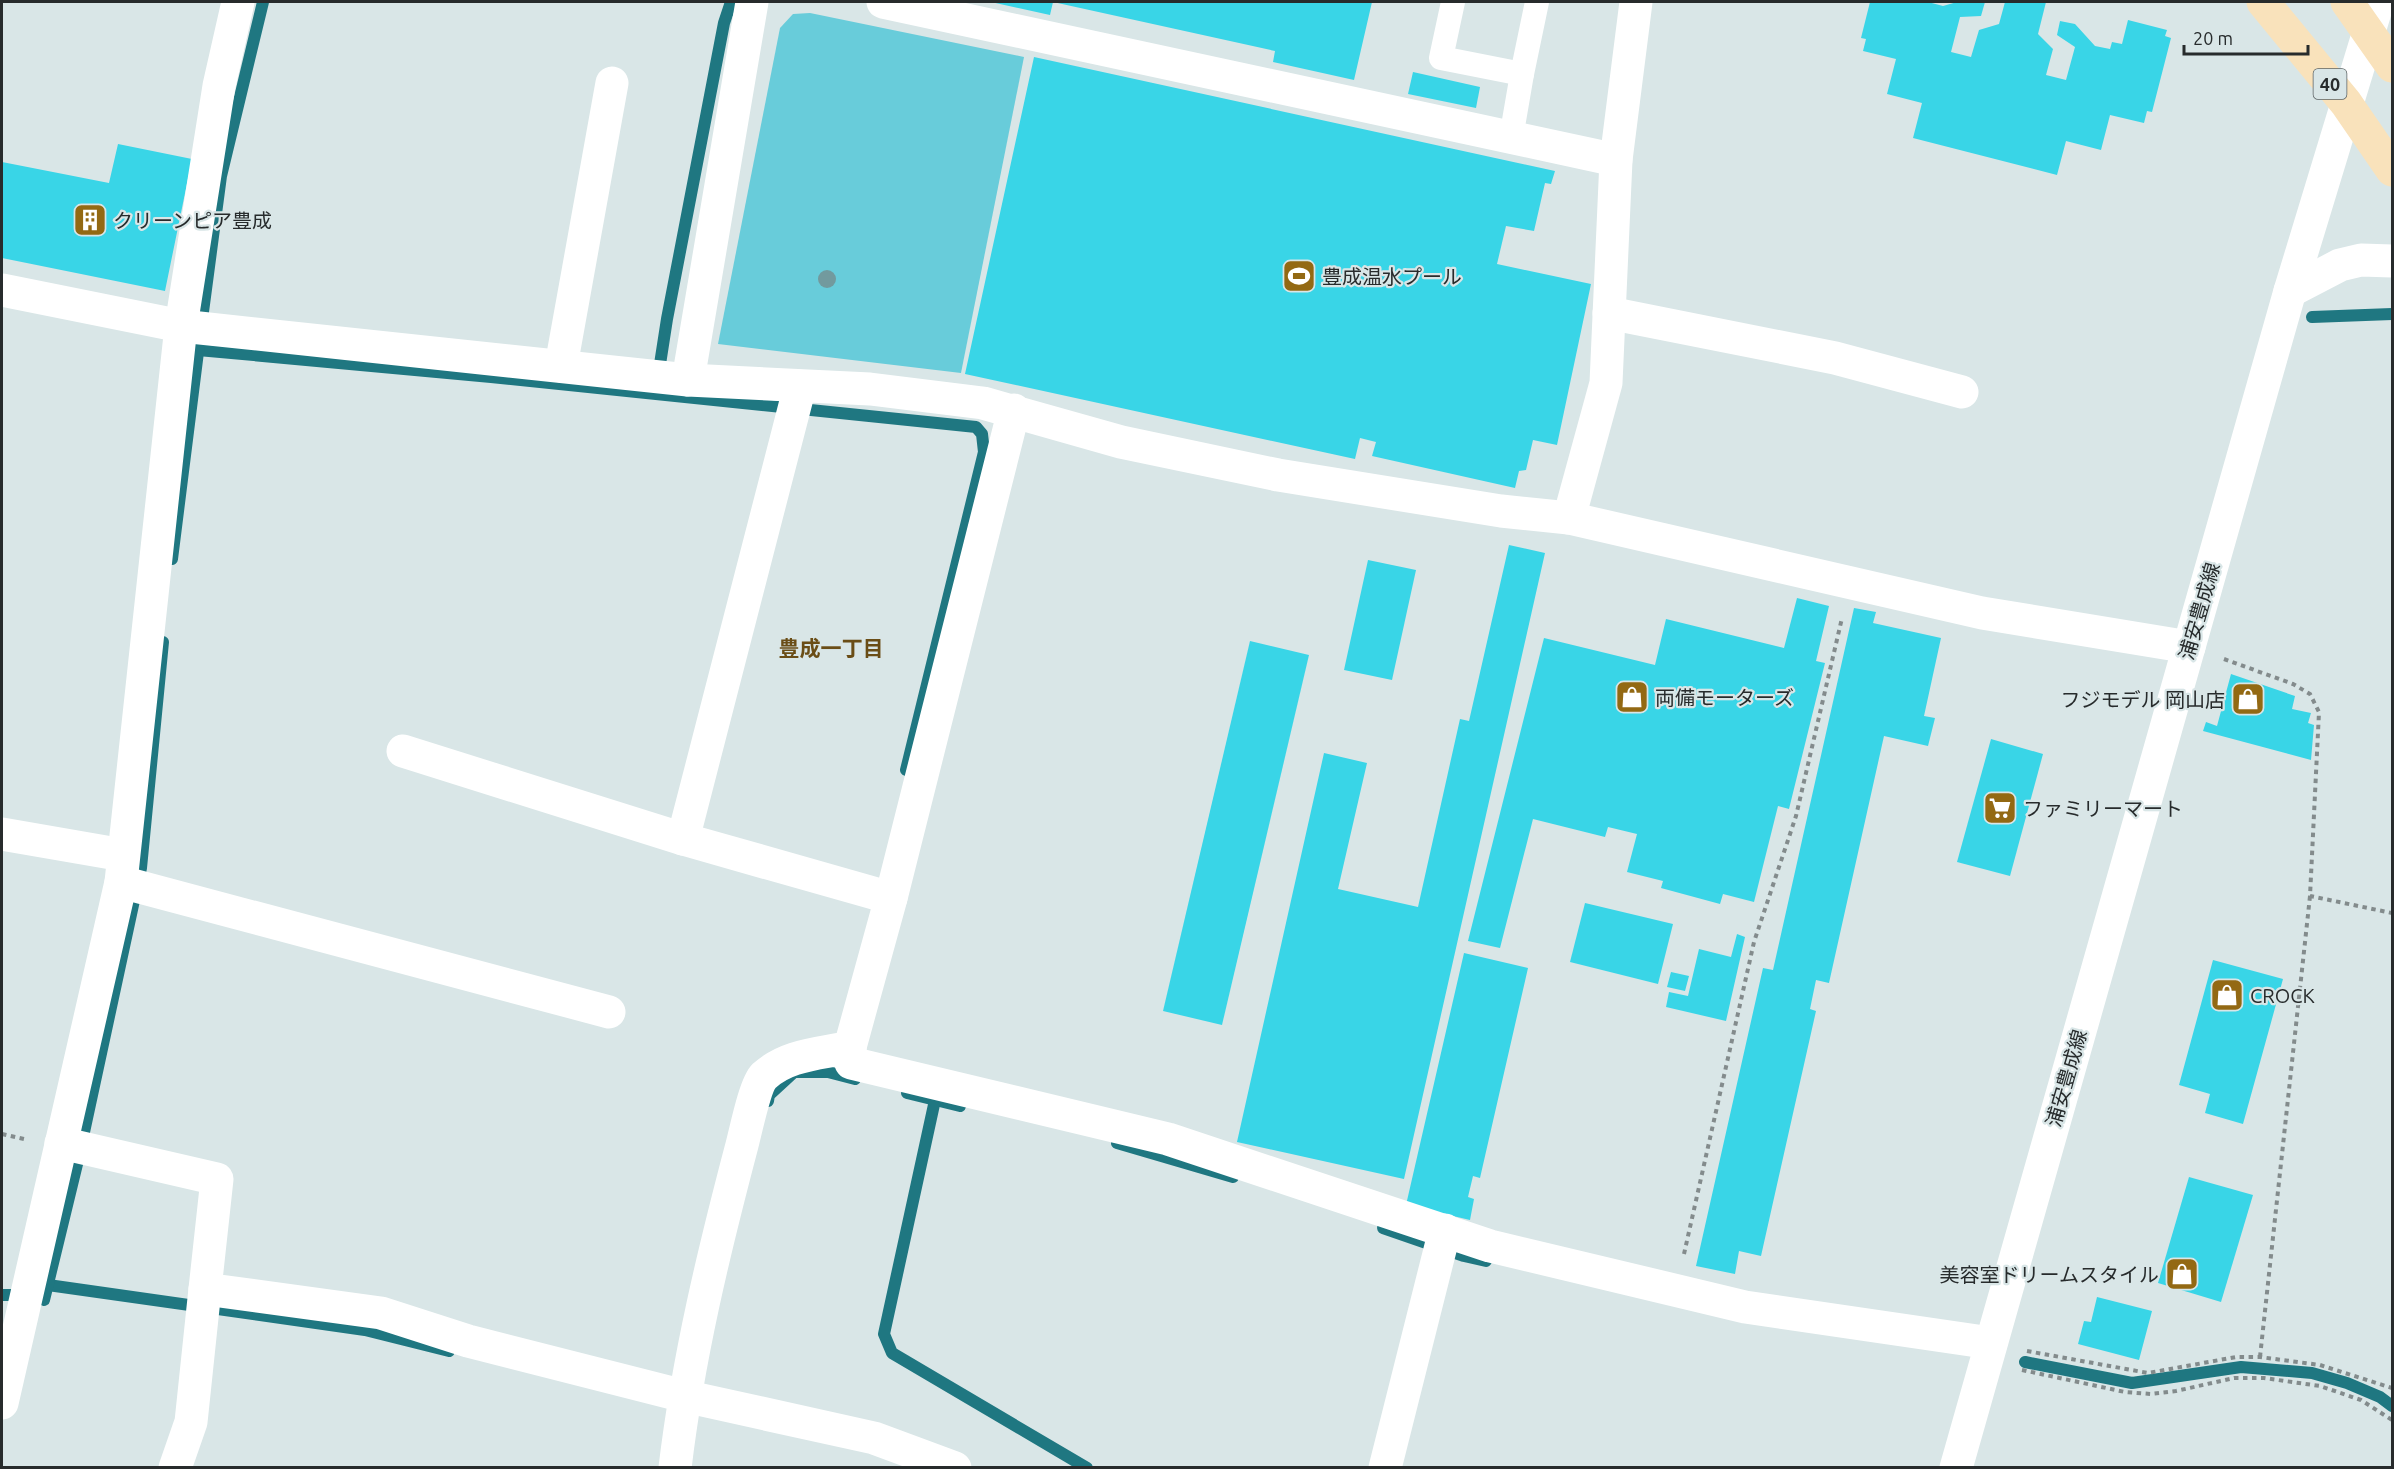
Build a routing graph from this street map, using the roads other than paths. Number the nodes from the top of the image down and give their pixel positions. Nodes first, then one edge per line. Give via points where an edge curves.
1 (238, 2) edge
2 (752, 2) edge
3 (883, 2) edge
4 (1453, 2) edge
5 (1537, 2) edge
6 (1636, 2) edge
7 (2263, 2) edge
8 (2347, 2) edge
9 (2378, 2) edge
10 (2384, 50) edge
11 (1522, 74) junction
12 (612, 83) dead end
13 (2346, 103) junction
14 (1510, 138) junction
15 (1616, 160) junction
16 (2392, 170) edge
17 (2392, 261) edge
18 (2, 290) edge
19 (2290, 291) junction
20 (1609, 313) junction
21 (195, 327) junction
22 (561, 366) junction
23 (668, 377) junction
24 (1962, 393) dead end
25 (796, 400) junction
26 (1014, 410) junction
27 (1569, 518) junction
28 (2189, 647) junction
29 (403, 751) dead end
30 (2, 834) edge
31 (683, 839) junction
32 (130, 878) junction
33 (880, 895) junction
34 (609, 1012) dead end
35 (840, 1049) junction
36 (74, 1145) junction
37 (1442, 1242) junction
38 (203, 1302) junction
39 (1987, 1354) junction
40 (684, 1396) junction
41 (2, 1403) edge
42 (176, 1467) edge
43 (675, 1467) edge
44 (955, 1467) edge
45 (1385, 1467) edge
46 (1956, 1467) edge

1 - 21 street via 219,86
2 - 23 street
3 - 14 street
4 - 11 lane via 1441,58
5 - 11 lane
6 - 15 street
7 - 13 main road, 40
8 - 10 main road
9 - 10 street, 浦安豊成線
10 - 13 street, 浦安豊成線
11 - 14 lane
12 - 22 street
13 - 16 main road, 40
13 - 19 street, 浦安豊成線
14 - 15 street
15 - 20 street
17 - 19 street via 2361,260 2340,265
18 - 21 street
19 - 28 street, 浦安豊成線
20 - 24 street via 1835,358
20 - 27 street via 1606,383
21 - 22 street
21 - 32 street
22 - 23 street
23 - 25 street
25 - 26 street via 870,389
25 - 31 street
26 - 27 street via 1121,442 1278,475 1501,511
26 - 33 street
27 - 28 street via 1982,613
28 - 39 street, 浦安豊成線
29 - 31 street
30 - 32 street
31 - 33 street
32 - 34 street
32 - 36 street
33 - 35 street
35 - 37 street via 851,1063 1167,1139
35 - 40 street via 783,1062 762,1077 721,1227
36 - 38 street via 217,1179
36 - 41 street
37 - 39 street via 1490,1246 1745,1307
37 - 45 street
38 - 40 street via 381,1313 468,1341
38 - 42 street via 191,1422
39 - 46 street, 浦安豊成線
40 - 43 street
40 - 44 street via 874,1438

